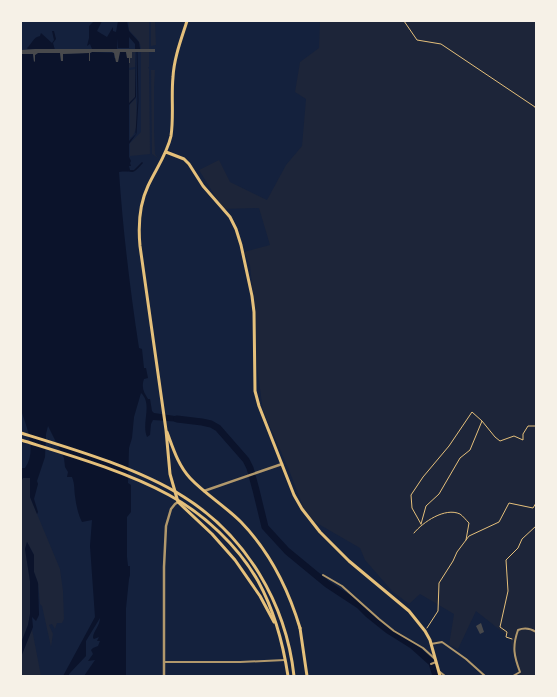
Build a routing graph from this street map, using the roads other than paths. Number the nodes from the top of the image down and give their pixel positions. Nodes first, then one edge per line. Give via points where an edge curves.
1 (187, 21) edge
2 (166, 152) junction
3 (166, 430) junction
4 (21, 433) edge
5 (21, 440) edge
6 (282, 464) junction
7 (204, 491) junction
8 (178, 502) junction
9 (323, 575) dead end
10 (277, 627) junction
11 (536, 632) edge
12 (431, 644) junction
13 (286, 660) junction
14 (436, 660) junction
15 (164, 662) junction
16 (431, 664) dead end
17 (439, 671) junction
18 (164, 676) edge
19 (288, 676) edge
20 (294, 676) edge
21 (308, 676) edge
22 (440, 676) edge
23 (445, 676) edge
24 (485, 676) edge
25 (513, 676) edge

1 - 2 main road via 174,64 173,116
2 - 3 main road via 142,202 138,229
2 - 6 main road via 184,159 189,164 203,186 230,217 236,229 254,312 255,391
3 - 7 main road via 180,464
3 - 8 main road via 170,474
4 - 20 main road via 121,467 156,482 184,497 218,524 245,553 272,597 288,640
5 - 10 main road via 156,488 180,501 216,530 241,558 258,581
6 - 7 street
6 - 12 main road via 294,495 320,532 349,561 409,611 425,631
7 - 21 main road via 241,522 273,564 287,590 300,628
8 - 10 main road via 236,560
8 - 15 street via 171,509 166,526
9 - 14 street via 342,586 378,619 423,648
10 - 13 main road
11 - 25 street via 524,627 518,630 514,639 514,655 520,672
12 - 14 main road
12 - 24 street via 442,642
13 - 15 street
13 - 19 main road
14 - 16 street
14 - 17 main road
15 - 18 street
17 - 22 main road
17 - 23 street

